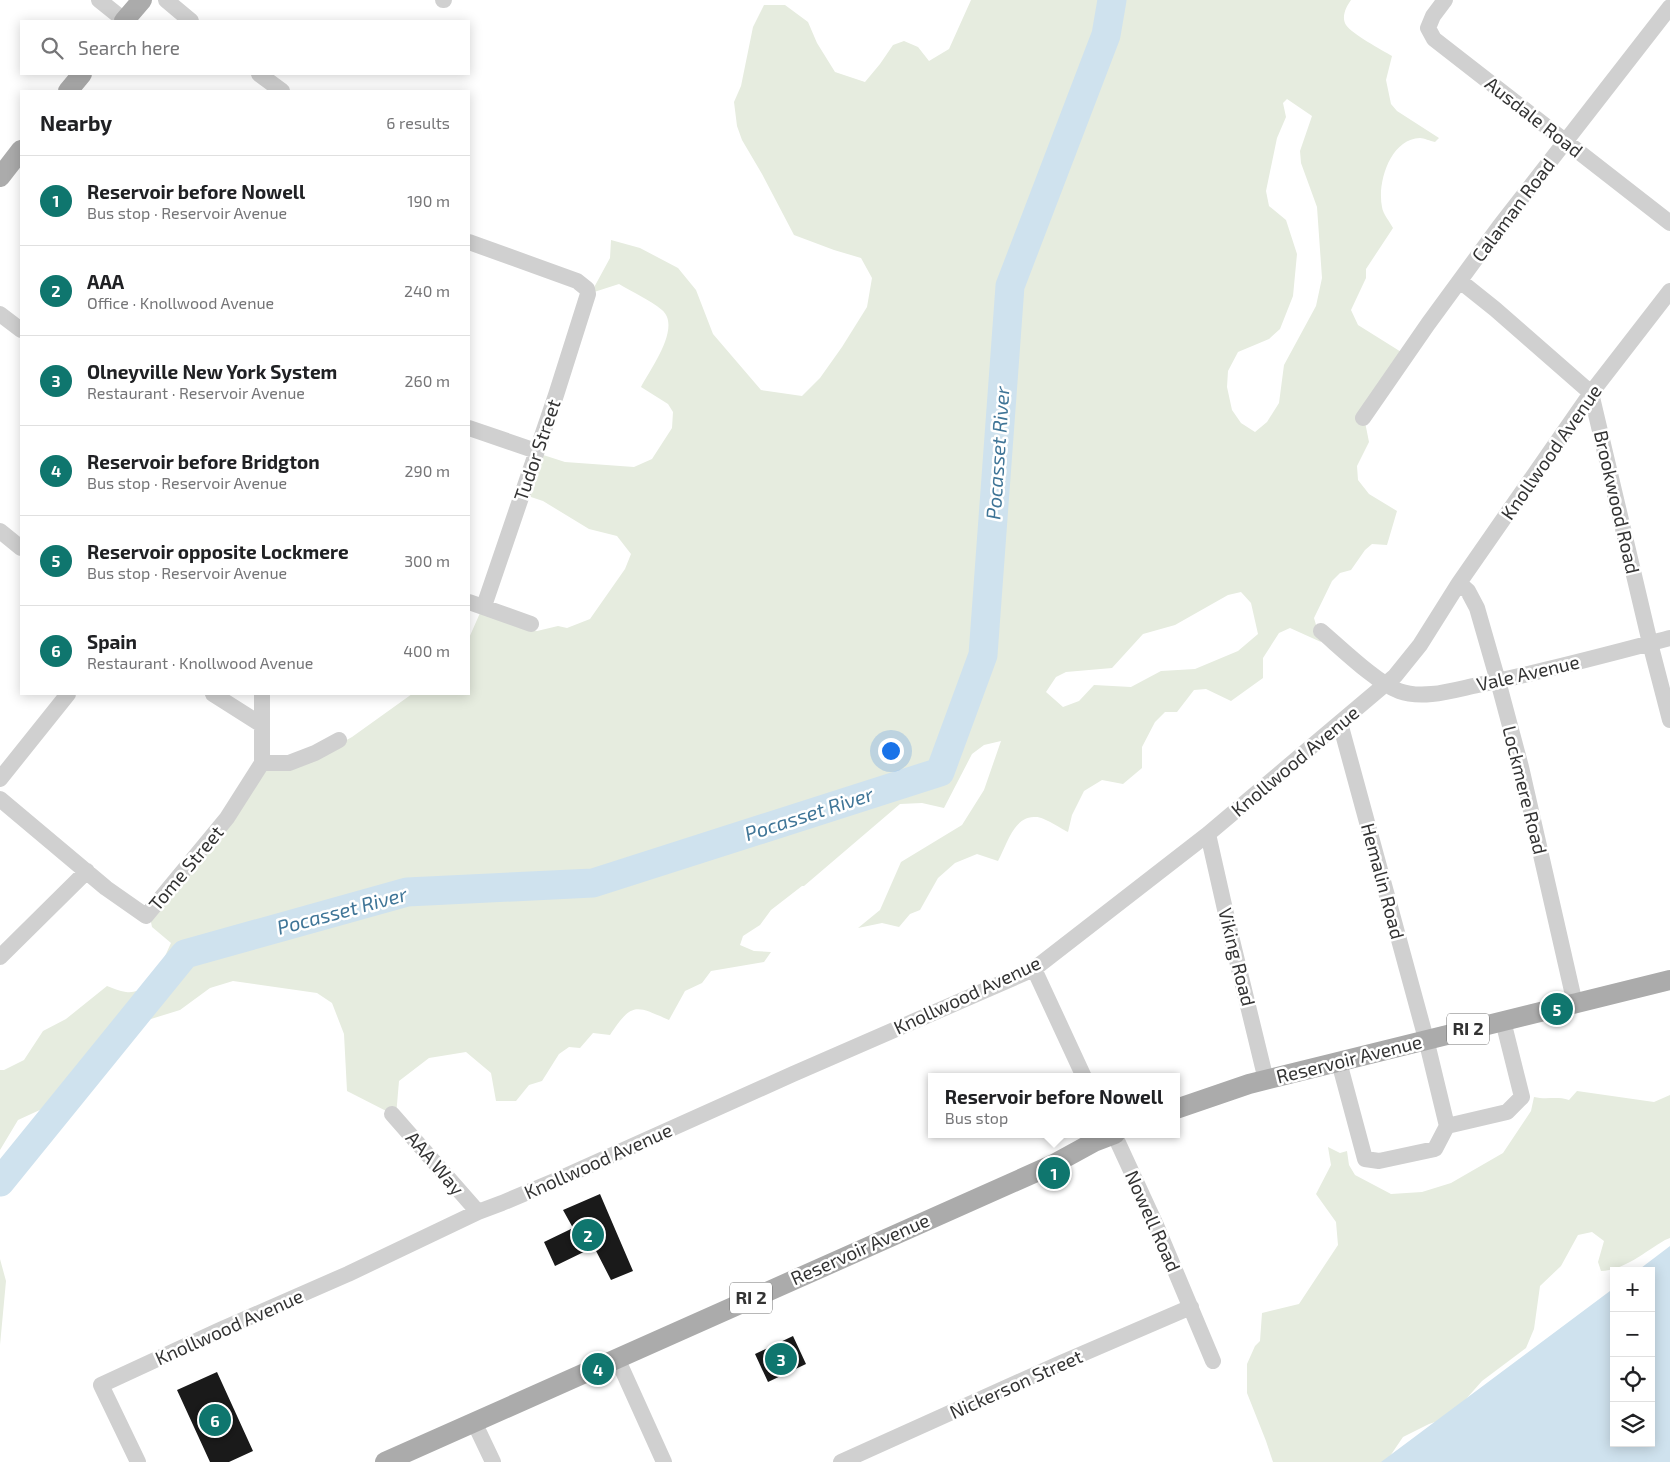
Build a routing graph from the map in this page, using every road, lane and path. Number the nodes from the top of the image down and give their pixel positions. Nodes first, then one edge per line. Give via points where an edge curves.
1 (99, 0) edge
2 (142, 0) edge
3 (166, 0) edge
4 (1445, 0) edge
5 (1670, 7) edge
6 (123, 20) edge
7 (125, 20) edge
8 (190, 20) edge
9 (81, 75) edge
10 (260, 75) edge
11 (69, 90) edge
12 (281, 90) edge
13 (1566, 141) junction
14 (20, 151) edge
15 (0, 177) edge
16 (1670, 222) edge
17 (470, 242) edge
18 (1460, 280) junction
19 (1670, 291) edge
20 (0, 314) edge
21 (20, 329) edge
22 (1591, 393) junction
23 (1364, 418) dead end
24 (470, 428) edge
25 (536, 451) junction
26 (0, 531) edge
27 (20, 547) edge
28 (1459, 583) junction
29 (477, 604) edge
30 (531, 624) dead end
31 (1321, 631) dead end
32 (1670, 638) edge
33 (1650, 643) junction
34 (1382, 681) junction
35 (1498, 681) junction
36 (67, 695) edge
37 (216, 695) edge
38 (262, 695) edge
39 (1670, 720) edge
40 (1340, 723) junction
41 (262, 724) junction
42 (339, 740) dead end
43 (262, 763) junction
44 (0, 779) edge
45 (0, 799) edge
46 (1208, 834) junction
47 (87, 871) junction
48 (0, 957) edge
49 (1034, 969) junction
50 (1670, 980) edge
51 (1575, 1004) junction
52 (1503, 1021) junction
53 (1426, 1039) junction
54 (1339, 1062) junction
55 (1082, 1073) edge
56 (1266, 1080) junction
57 (1180, 1108) edge
58 (392, 1114) dead end
59 (1447, 1126) junction
60 (1104, 1138) edge
61 (1116, 1138) edge
62 (478, 1212) junction
63 (1191, 1307) junction
64 (617, 1358) junction
65 (1213, 1360) dead end
66 (474, 1422) junction
67 (138, 1462) edge
68 (385, 1462) edge
69 (493, 1462) edge
70 (664, 1462) edge
71 (841, 1462) edge

1 - 6 street
2 - 7 main road
3 - 8 street
4 - 13 street, Ausdale Road via 1428,28 1434,39
5 - 13 street, Calaman Road
9 - 11 main road
10 - 12 street
13 - 16 street, Ausdale Road
13 - 18 street, Calaman Road
14 - 15 main road
17 - 25 street, Tudor Street via 576,281 587,289
18 - 22 street
18 - 23 street, Calaman Road
19 - 22 street, Knollwood Avenue
20 - 21 street
22 - 28 street, Knollwood Avenue
22 - 33 street, Brookwood Road
24 - 25 street
25 - 29 street, Tudor Street
26 - 27 street
28 - 34 street, Knollwood Avenue via 1420,645
28 - 35 street, Lockmere Road via 1478,608
29 - 30 street
31 - 34 street, Vale Avenue
32 - 33 street, Vale Avenue
33 - 35 street, Vale Avenue
33 - 39 street, Brookwood Road
34 - 35 street, Vale Avenue via 1400,692 1428,694
34 - 40 street, Knollwood Avenue
35 - 51 street, Lockmere Road
36 - 44 street
37 - 41 street
38 - 41 street
40 - 46 street, Knollwood Avenue
40 - 53 street, Hemalin Road
41 - 43 street
42 - 43 street via 289,763
43 - 47 street, Tome Street via 227,818 146,916
45 - 47 street, Tome Street
46 - 49 street, Knollwood Avenue
46 - 56 street, Viking Road
47 - 48 street
49 - 55 street
49 - 62 street, Knollwood Avenue
50 - 51 main road, Reservoir Avenue / RI 2
51 - 52 main road, Reservoir Avenue / RI 2
52 - 53 main road, Reservoir Avenue / RI 2
52 - 59 street via 1522,1097 1507,1112
53 - 54 main road, Reservoir Avenue / RI 2
53 - 59 street, Hemalin Road
54 - 56 main road, Reservoir Avenue / RI 2
54 - 59 street via 1365,1159 1379,1161 1435,1150
56 - 57 main road, Reservoir Avenue / RI 2
58 - 62 street, AAA Way
60 - 64 main road, Reservoir Avenue / RI 2 via 1052,1165
61 - 63 street, Nowell Road
62 - 67 street, Knollwood Avenue via 101,1385
63 - 65 street, Nowell Road
63 - 71 street, Nickerson Street
64 - 66 main road, Reservoir Avenue / RI 2
64 - 70 street
66 - 68 main road, Reservoir Avenue / RI 2
66 - 69 street

